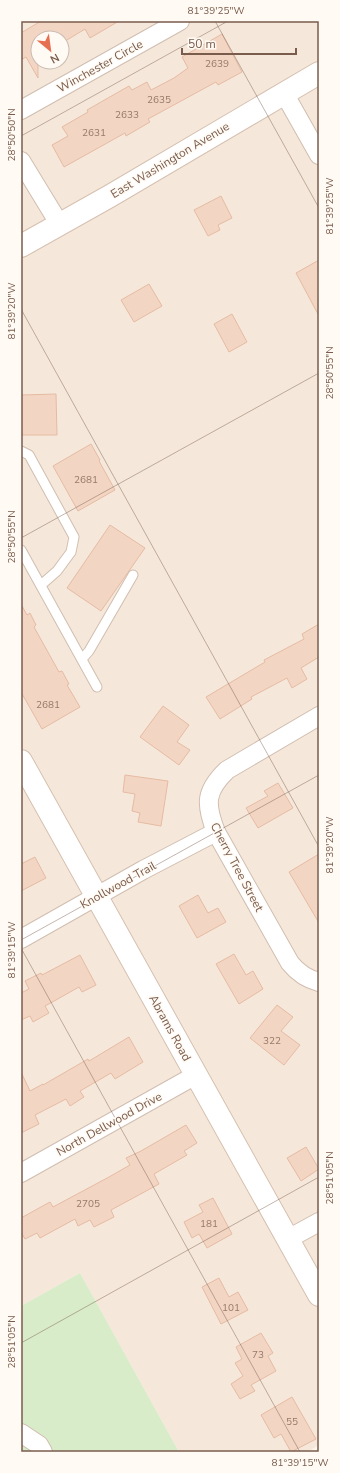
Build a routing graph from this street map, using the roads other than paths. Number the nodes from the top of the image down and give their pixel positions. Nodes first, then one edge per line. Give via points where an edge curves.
1 (180, 21) edge
2 (319, 73) edge
3 (284, 93) junction
4 (21, 110) edge
5 (319, 155) edge
6 (21, 161) edge
7 (60, 225) junction
8 (21, 246) edge
9 (21, 452) edge
10 (21, 550) edge
11 (133, 575) dead end
12 (40, 585) junction
13 (82, 659) junction
14 (97, 687) dead end
15 (319, 716) edge
16 (21, 761) edge
17 (216, 832) junction
18 (96, 896) junction
19 (21, 939) edge
20 (319, 982) edge
21 (196, 1075) junction
22 (21, 1173) edge
23 (319, 1222) edge
24 (288, 1239) junction
25 (319, 1295) edge
26 (21, 1433) edge
27 (43, 1452) edge

1 - 4 street, Winchester Circle
2 - 3 street, East Washington Avenue
3 - 5 street
3 - 7 street, East Washington Avenue
6 - 7 street
7 - 8 street, East Washington Avenue
9 - 12 lane via 29,456 74,537 71,552 57,571
10 - 12 lane
11 - 13 lane
12 - 13 lane
13 - 14 lane
15 - 17 street, Cherry Tree Street via 243,760 217,779 208,799 210,818
16 - 18 street, Abrams Road
17 - 18 street, Knollwood Trail
17 - 20 street, Cherry Tree Street via 290,964 310,980
18 - 19 street, Knollwood Trail
18 - 21 street, Abrams Road
21 - 22 street, North Dellwood Drive
21 - 24 street, Abrams Road
23 - 24 street
24 - 25 street, Abrams Road
26 - 27 street via 39,1445

